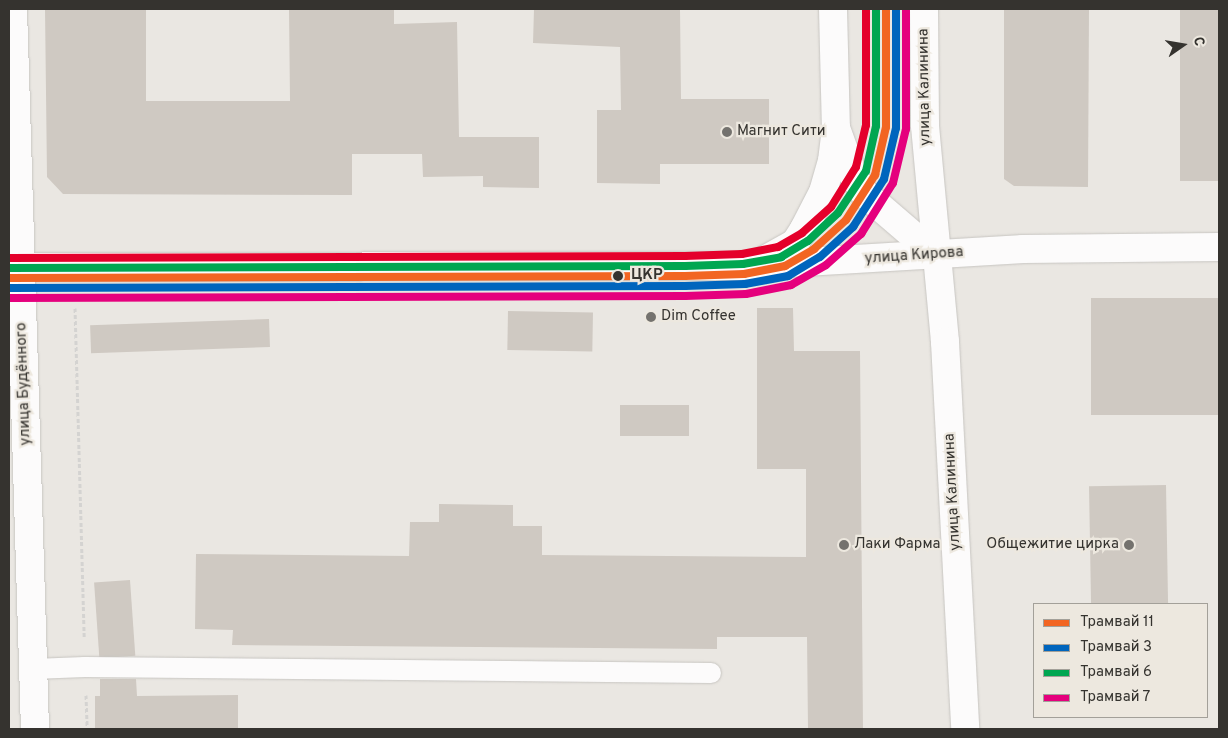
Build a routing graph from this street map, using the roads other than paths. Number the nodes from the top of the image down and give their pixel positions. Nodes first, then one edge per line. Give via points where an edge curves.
1 (13, 9) edge
2 (834, 9) edge
3 (924, 9) edge
4 (836, 128) junction
5 (1219, 247) edge
6 (936, 255) junction
7 (738, 266) junction
8 (14, 267) edge
9 (33, 669) junction
10 (711, 673) dead end
11 (35, 729) edge
12 (965, 729) edge

1 - 8 street, улица Будённого
2 - 4 street
3 - 6 street, улица Калинина via 925,126
4 - 6 street via 853,175 865,194
4 - 7 street via 832,161 823,192 795,243 766,261
5 - 6 street, улица Кирова via 1022,248
6 - 7 street, улица Кирова
6 - 12 street, улица Калинина via 945,342
7 - 8 street, улица Кирова
8 - 9 street, улица Будённого
9 - 10 lane
9 - 11 street, улица Будённого

